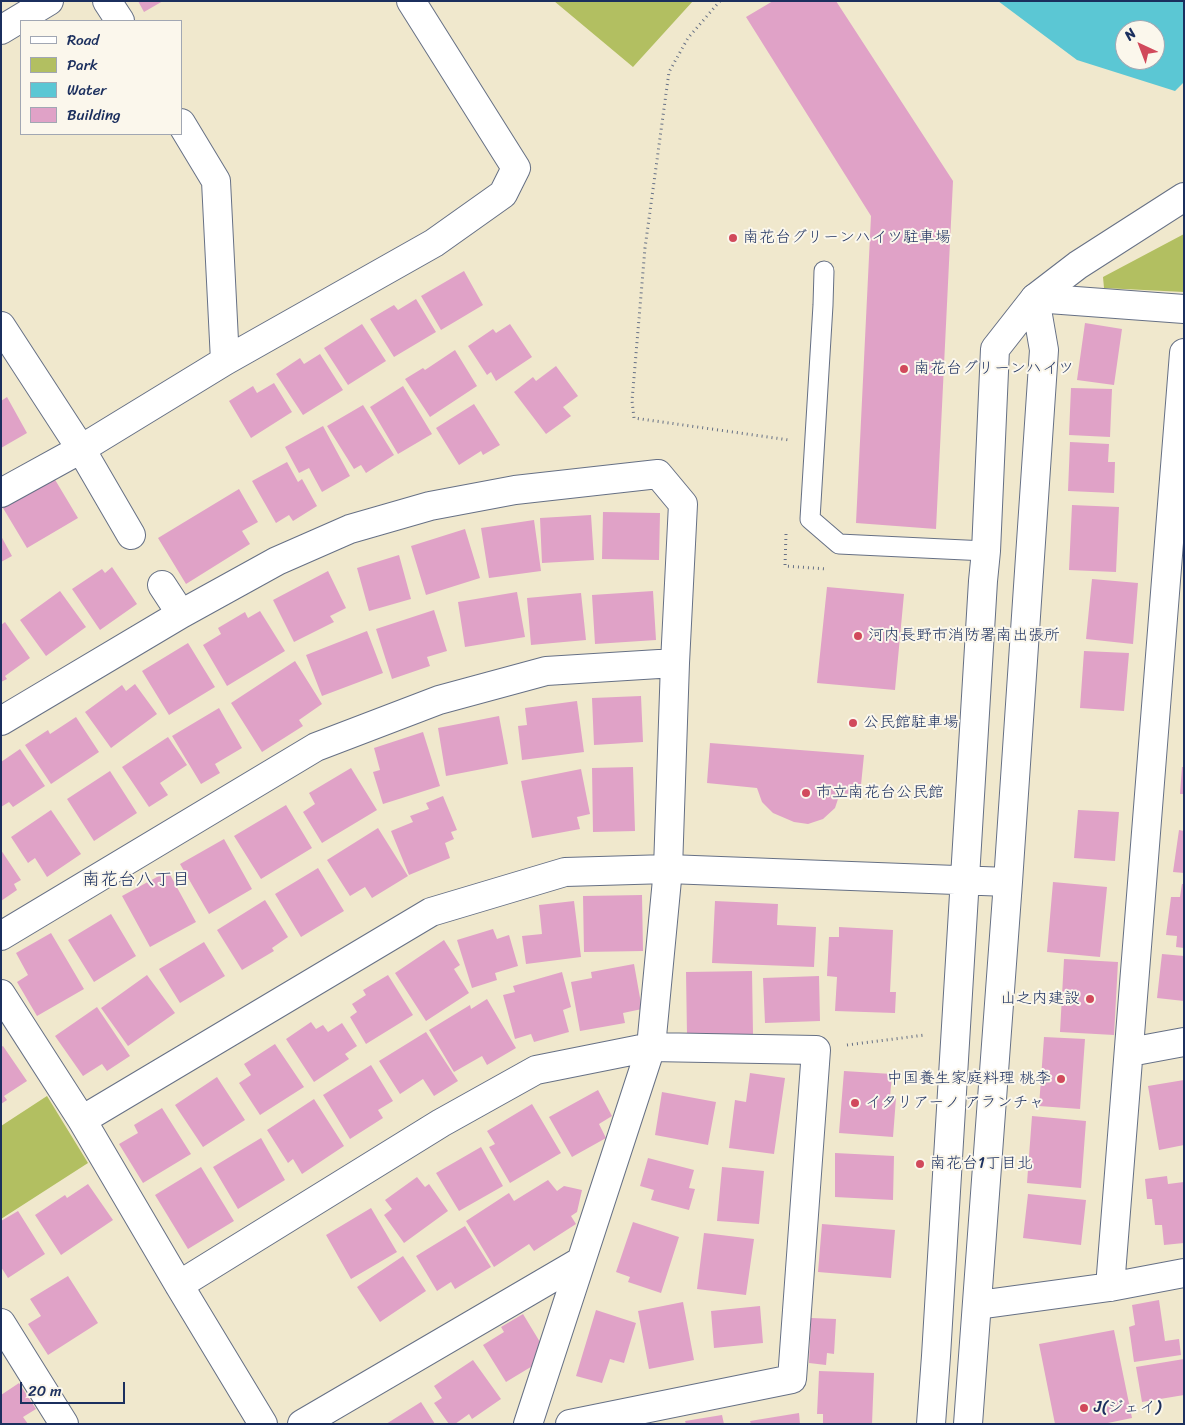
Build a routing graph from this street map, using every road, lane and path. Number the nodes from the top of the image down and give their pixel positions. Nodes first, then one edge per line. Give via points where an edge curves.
1 (49, 1) edge
2 (108, 1) edge
3 (411, 1) edge
4 (720, 1) edge
5 (119, 20) edge
6 (1, 30) edge
7 (182, 125) edge
8 (1184, 197) edge
9 (824, 271) dead end
10 (1036, 298) junction
11 (1184, 309) edge
12 (1, 326) edge
13 (1184, 352) edge
14 (225, 361) junction
15 (788, 440) dead end
16 (82, 449) junction
17 (1, 493) edge
18 (786, 528) dead end
19 (131, 535) dead end
20 (986, 550) junction
21 (835, 570) dead end
22 (162, 585) dead end
23 (181, 614) junction
24 (675, 663) junction
25 (1, 721) edge
26 (668, 869) junction
27 (964, 880) junction
28 (1008, 882) junction
29 (1, 936) edge
30 (1, 994) edge
31 (955, 1030) junction
32 (1184, 1042) edge
33 (650, 1046) junction
34 (816, 1050) junction
35 (1130, 1052) junction
36 (82, 1120) junction
37 (581, 1261) junction
38 (1184, 1273) edge
39 (179, 1285) junction
40 (1110, 1287) junction
41 (978, 1305) junction
42 (1, 1324) edge
43 (9, 1353) edge
44 (64, 1424) edge
45 (263, 1424) edge
46 (302, 1424) edge
47 (528, 1424) edge
48 (570, 1424) edge
49 (931, 1424) edge
50 (968, 1424) edge

1 - 6 street
2 - 5 street
3 - 14 street via 516,168 503,194 434,243
4 - 15 path via 688,38 669,72 645,248 632,401 634,418
7 - 14 street via 216,182
8 - 10 street via 1078,265
9 - 20 lane via 810,519 839,544
10 - 11 street
10 - 20 street via 995,349
10 - 28 street via 1044,350
12 - 16 street
13 - 35 street
14 - 16 street
16 - 17 street
16 - 19 street
18 - 21 path via 785,566
20 - 27 street
22 - 23 street
23 - 24 street via 277,561 350,529 430,506 515,490 658,474 683,504
23 - 25 street
24 - 26 street
24 - 29 street via 546,671 439,700 316,747
26 - 27 street
26 - 33 street
26 - 36 street via 565,872 431,912
27 - 28 street
27 - 31 street
28 - 41 street
30 - 36 street
31 - 34 path
31 - 49 street
32 - 35 street
33 - 34 street
33 - 37 street
33 - 39 street via 536,1070 441,1123
34 - 48 street via 792,1379
35 - 40 street
36 - 39 street
37 - 46 street
37 - 47 street
38 - 40 street
39 - 45 street
40 - 41 street
41 - 50 street
42 - 43 street
43 - 44 street

